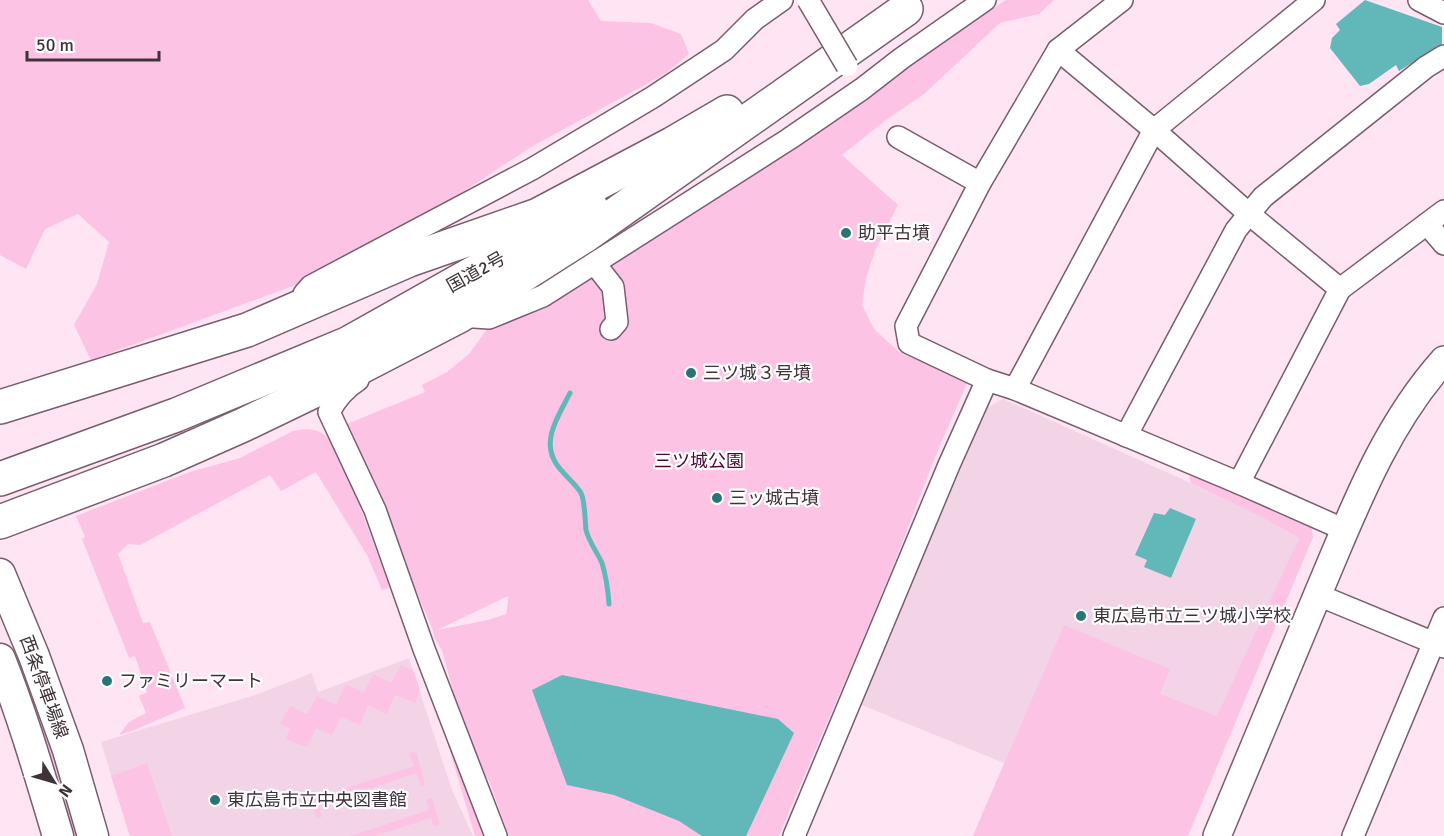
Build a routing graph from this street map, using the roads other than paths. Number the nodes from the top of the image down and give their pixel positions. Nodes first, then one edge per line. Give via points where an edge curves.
1 (782, 0) edge
2 (808, 0) edge
3 (985, 0) edge
4 (1122, 0) edge
5 (1314, 0) edge
6 (1419, 0) edge
7 (912, 5) edge
8 (1444, 13) edge
9 (1058, 50) junction
10 (1444, 56) edge
11 (862, 89) junction
12 (1154, 130) junction
13 (898, 137) dead end
14 (980, 183) junction
15 (1249, 214) junction
16 (1436, 218) edge
17 (1444, 244) edge
18 (595, 264) junction
19 (1340, 289) junction
20 (288, 313) junction
21 (448, 321) junction
22 (611, 329) dead end
23 (1444, 360) edge
24 (987, 380) junction
25 (1015, 389) junction
26 (0, 406) edge
27 (329, 412) junction
28 (1126, 436) junction
29 (197, 445) junction
30 (0, 479) edge
31 (1239, 483) junction
32 (0, 522) edge
33 (1345, 530) junction
34 (0, 574) edge
35 (1318, 595) junction
36 (1444, 618) edge
37 (1439, 645) edge
38 (0, 659) edge
39 (58, 836) edge
40 (93, 836) edge
41 (496, 836) edge
42 (794, 836) edge
43 (1217, 836) edge
44 (1353, 836) edge

1 - 20 street via 755,19 724,50 653,97 532,169 311,286
2 - 11 street, bridge
3 - 11 street
4 - 9 street
5 - 12 street
6 - 8 street
7 - 20 highway via 672,144 538,215 408,260
7 - 21 highway via 586,235
7 - 30 highway, 国道2号 via 764,104 608,198 349,343 176,415
9 - 12 street
9 - 14 street
10 - 15 street via 1263,197
11 - 18 street
12 - 15 street
12 - 25 street
13 - 14 street
14 - 24 street via 906,326 909,344
15 - 19 street
15 - 28 street via 1236,230
16 - 17 street
16 - 19 street
18 - 21 street via 543,296 489,318
18 - 22 street via 612,288 617,322
19 - 31 street
20 - 26 highway via 247,330
21 - 27 street via 404,354 349,386
21 - 29 highway via 320,388
23 - 33 street via 1397,423
24 - 25 street
24 - 42 street
25 - 28 street
27 - 29 street via 291,412 250,430
27 - 41 street via 375,510
28 - 31 street
29 - 32 highway
31 - 33 street
33 - 35 street
34 - 40 main road, 西条停車場線 via 68,750
35 - 37 street
35 - 43 street
36 - 37 street
37 - 44 street
38 - 39 main road, 西条停車場線

